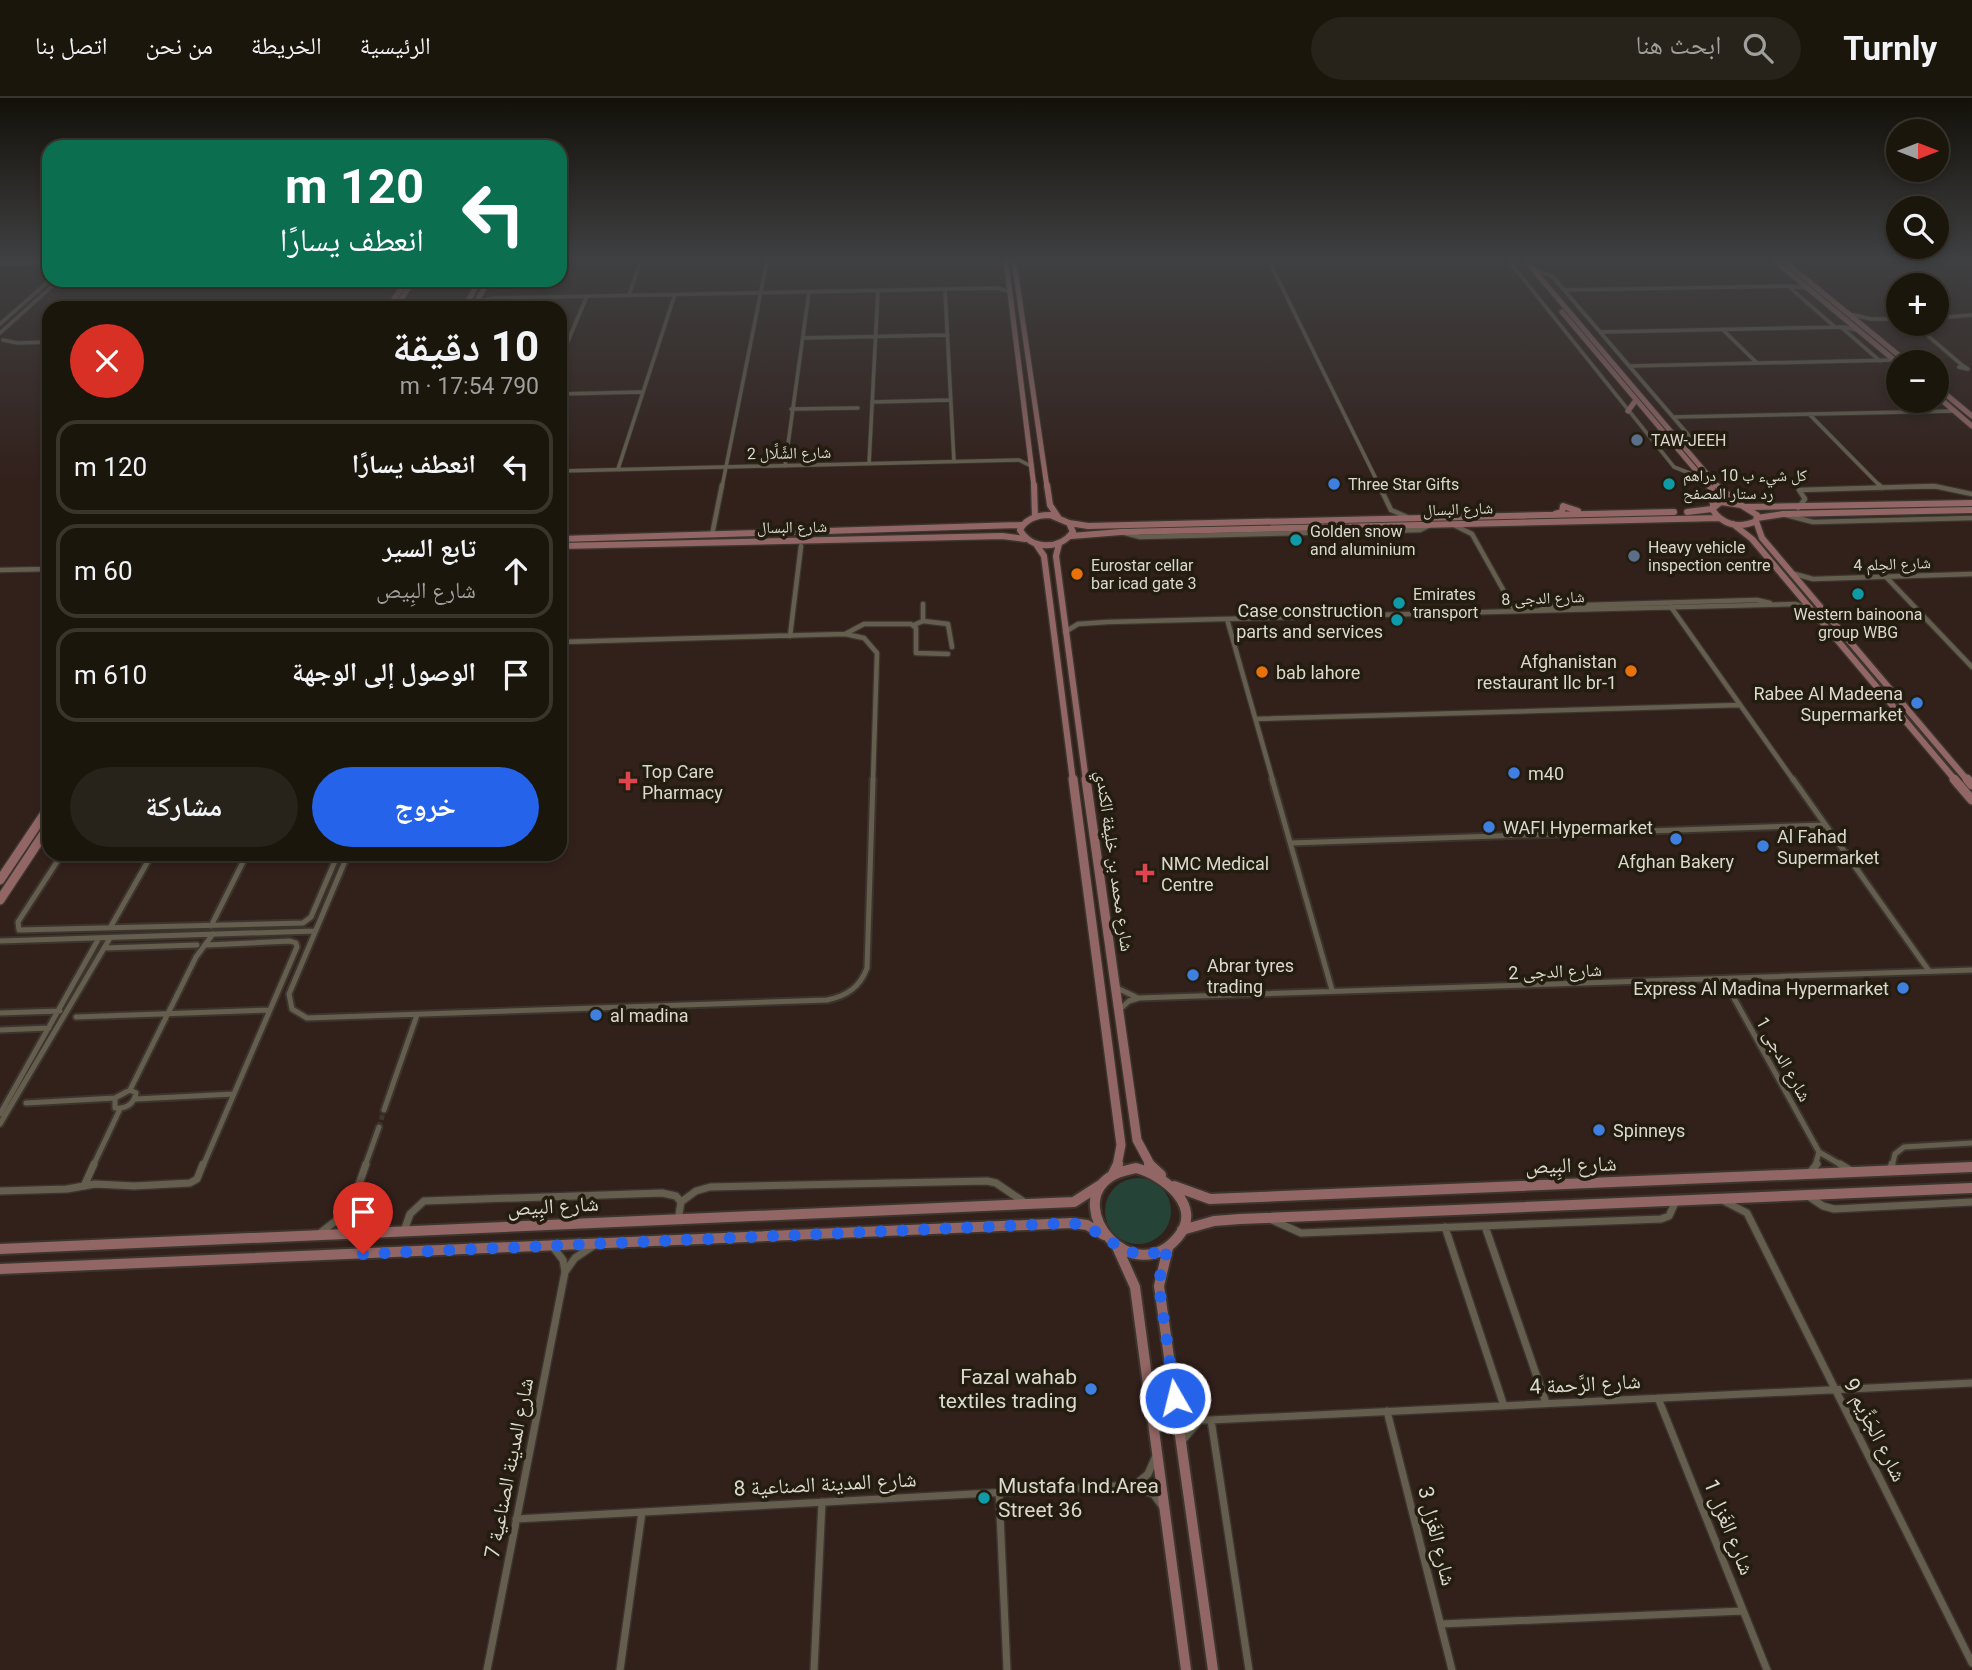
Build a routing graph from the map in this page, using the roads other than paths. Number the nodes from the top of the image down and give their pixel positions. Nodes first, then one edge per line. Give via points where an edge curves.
1 (661, 334) edge
2 (753, 334) edge
3 (803, 334) edge
4 (1015, 334) edge
5 (1025, 334) edge
6 (1305, 334) edge
7 (1567, 334) edge
8 (1581, 334) edge
9 (1589, 334) edge
10 (1603, 334) edge
11 (1728, 334) edge
12 (1853, 334) edge
13 (1862, 334) edge
14 (1873, 334) edge
15 (948, 335) joint
16 (1928, 336) edge
17 (875, 337) junction
18 (803, 338) junction
19 (1, 340) edge
20 (42, 342) edge
21 (1892, 350) edge
22 (1886, 353) edge
23 (1880, 361) junction
24 (1886, 361) edge
25 (1757, 363) junction
26 (1631, 366) junction
27 (1972, 375) edge
28 (641, 392) junction
29 (567, 394) edge
30 (1949, 397) edge
31 (951, 400) junction
32 (1636, 400) junction
33 (872, 402) junction
34 (1949, 406) edge
35 (858, 408) dead end
36 (791, 409) junction
37 (1628, 411) junction
38 (1955, 411) junction
39 (1809, 414) junction
40 (1972, 416) edge
41 (1674, 417) junction
42 (1972, 426) edge
43 (1686, 449) junction
44 (1030, 454) junction
45 (1018, 460) junction
46 (954, 462) junction
47 (869, 464) junction
48 (785, 466) junction
49 (1031, 466) junction
50 (728, 467) junction
51 (618, 469) junction
52 (567, 471) edge
53 (1702, 478) junction
54 (1882, 488) junction
55 (1972, 494) edge
56 (1972, 503) edge
57 (1743, 506) junction
58 (1713, 507) junction
59 (1798, 508) junction
60 (1391, 510) junction
61 (1972, 510) edge
62 (1783, 514) junction
63 (1035, 517) junction
64 (1058, 517) junction
65 (1412, 518) junction
66 (1719, 518) junction
67 (1972, 518) edge
68 (1382, 519) junction
69 (1757, 520) junction
70 (1069, 523) junction
71 (1482, 523) junction
72 (1449, 524) junction
73 (1733, 524) junction
74 (1022, 525) junction
75 (1472, 534) junction
76 (712, 535) junction
77 (1071, 536) junction
78 (1025, 538) junction
79 (567, 539) edge
80 (811, 540) junction
81 (791, 541) junction
82 (1036, 544) junction
83 (1059, 544) junction
84 (567, 546) edge
85 (801, 546) junction
86 (42, 569) edge
87 (0, 570) edge
88 (1791, 573) junction
89 (1972, 574) edge
90 (1887, 577) junction
91 (1812, 579) junction
92 (1802, 586) junction
93 (1801, 596) junction
94 (923, 604) dead end
95 (1773, 604) junction
96 (1795, 604) junction
97 (1671, 607) junction
98 (1515, 611) junction
99 (1538, 611) junction
100 (1813, 611) junction
101 (1063, 616) junction
102 (1227, 619) junction
103 (923, 621) junction
104 (1082, 623) junction
105 (914, 625) junction
106 (856, 627) junction
107 (1065, 632) junction
108 (845, 634) junction
109 (790, 636) junction
110 (859, 636) junction
111 (567, 642) edge
112 (952, 647) dead end
113 (948, 654) dead end
114 (1972, 667) edge
115 (1740, 705) junction
116 (1257, 719) junction
117 (1972, 785) edge
118 (1972, 800) edge
119 (42, 817) edge
120 (1825, 825) junction
121 (42, 837) edge
122 (1291, 844) junction
123 (57, 861) edge
124 (148, 861) edge
125 (244, 861) edge
126 (335, 861) edge
127 (345, 861) edge
128 (0, 880) edge
129 (0, 900) edge
130 (211, 926) junction
131 (110, 928) junction
132 (315, 931) junction
133 (213, 934) junction
134 (202, 935) junction
135 (99, 938) junction
136 (110, 938) junction
137 (0, 941) edge
138 (197, 945) junction
139 (207, 945) junction
140 (104, 948) junction
141 (196, 957) junction
142 (1972, 970) edge
143 (1929, 971) junction
144 (1724, 980) junction
145 (1114, 986) junction
146 (1332, 990) junction
147 (1139, 998) junction
148 (269, 1010) junction
149 (58, 1011) junction
150 (67, 1011) junction
151 (1118, 1011) junction
152 (0, 1013) edge
153 (168, 1014) junction
154 (417, 1015) junction
155 (76, 1017) dead end
156 (49, 1028) junction
157 (57, 1028) junction
158 (0, 1030) edge
159 (130, 1090) junction
160 (15, 1094) junction
161 (234, 1094) junction
162 (0, 1095) edge
163 (115, 1098) junction
164 (136, 1099) junction
165 (26, 1102) dead end
166 (121, 1109) junction
167 (384, 1110) tunnel mouth
168 (2, 1114) edge
169 (0, 1125) edge
170 (379, 1127) tunnel mouth
171 (1972, 1143) edge
172 (1819, 1152) junction
173 (1972, 1167) edge
174 (1890, 1171) junction
175 (1860, 1173) junction
176 (1113, 1174) junction
177 (1805, 1174) junction
178 (1161, 1175) junction
179 (1102, 1184) junction
180 (84, 1186) junction
181 (1174, 1186) junction
182 (1972, 1188) edge
183 (0, 1191) edge
184 (1806, 1194) junction
185 (1755, 1198) junction
186 (1722, 1200) junction
187 (681, 1202) junction
188 (1972, 1202) edge
189 (1675, 1203) junction
190 (1027, 1204) junction
191 (350, 1210) junction
192 (1747, 1213) junction
193 (1269, 1218) junction
194 (678, 1220) junction
195 (1485, 1226) junction
196 (1445, 1227) junction
197 (1182, 1230) junction
198 (404, 1232) junction
199 (370, 1233) junction
200 (1104, 1235) junction
201 (314, 1236) junction
202 (597, 1243) junction
203 (552, 1245) junction
204 (1117, 1247) junction
205 (1168, 1248) junction
206 (0, 1249) edge
207 (0, 1269) edge
208 (565, 1272) junction
209 (1972, 1382) edge
210 (1836, 1389) junction
211 (1175, 1398) junction
212 (1658, 1398) junction
213 (1546, 1403) junction
214 (1504, 1406) junction
215 (1387, 1411) junction
216 (1200, 1420) junction
217 (1211, 1420) junction
218 (1181, 1443) junction
219 (1158, 1451) junction
220 (1135, 1485) junction
221 (999, 1492) junction
222 (821, 1502) junction
223 (1166, 1510) junction
224 (642, 1512) junction
225 (516, 1519) junction
226 (1743, 1611) junction
227 (1441, 1624) junction
228 (1972, 1663) edge
229 (486, 1670) edge
230 (620, 1670) edge
231 (814, 1670) edge
232 (1007, 1670) edge
233 (1186, 1670) edge
234 (1213, 1670) edge
235 (1249, 1670) edge
236 (1452, 1670) edge
237 (1767, 1670) edge

1 - 28 street
2 - 50 street
3 - 18 street
4 - 44 street
5 - 64 street via 1050,505
6 - 60 street
7 - 37 street
8 - 32 street
9 - 43 street
10 - 26 street
11 - 25 street
12 - 23 street
13 - 22 street
14 - 21 street
15 - 17 street
15 - 31 street
16 - 27 street
17 - 18 street
17 - 33 street
18 - 36 street
19 - 20 street
23 - 24 street
23 - 25 street
25 - 26 street
26 - 41 street
28 - 29 street
28 - 51 street
30 - 40 street
31 - 33 street
31 - 46 street
32 - 37 street
32 - 53 street
33 - 47 street
34 - 38 street
35 - 36 street
36 - 48 street
37 - 53 street via 1674,467
38 - 39 street
38 - 42 street
39 - 41 street
39 - 54 street
41 - 43 street via 1691,438
43 - 57 street via 1720,489
44 - 45 street, شارع الشَّلَّال 2
44 - 49 street
45 - 46 street, شارع الشَّلَّال 2
45 - 49 street, شارع الشَّلَّال 2
46 - 47 street, شارع الشَّلَّال 2
47 - 48 street, شارع الشَّلَّال 2
48 - 50 street, شارع الشَّلَّال 2
49 - 63 street
50 - 51 street, شارع الشَّلَّال 2
50 - 76 street
51 - 52 street, شارع الشَّلَّال 2
53 - 58 street via 1714,494
54 - 55 street via 1934,486
54 - 59 street via 1799,490 1805,499
56 - 59 street
57 - 58 street, شارع البسال via 1726,502
57 - 59 street
57 - 69 street via 1754,512
58 - 65 street, شارع البسال
58 - 66 street
60 - 65 street
60 - 68 street
61 - 62 street
62 - 67 street via 1814,522
62 - 69 street
63 - 64 street
63 - 74 street
64 - 70 street
65 - 68 street, شارع البسال
66 - 71 street, شارع البسال
66 - 73 street
68 - 70 street, شارع البسال
69 - 73 street via 1750,525
69 - 88 street via 1762,538
70 - 77 street
71 - 72 street, شارع البسال
71 - 75 street
72 - 75 street
72 - 77 street, شارع البسال
73 - 93 street via 1752,539
74 - 76 street, شارع البسال
74 - 78 street
75 - 98 street
76 - 79 street, شارع البسال
77 - 83 street
78 - 80 street, شارع البسال
78 - 82 street
80 - 81 street, شارع البسال
80 - 85 street
81 - 84 street, شارع البسال
81 - 85 street
82 - 83 street
82 - 176 street, شارع محمد بن خليفة الكندي via 1044,556 1121,1145
83 - 101 street, شارع محمد بن خليفة الكندي via 1056,556
85 - 109 street
86 - 87 street
88 - 91 street, شارع الحِلم 4
88 - 92 street
89 - 90 street, شارع الحِلم 4
90 - 91 street, شارع الحِلم 4
90 - 114 street
91 - 92 street
92 - 117 street
93 - 96 street
93 - 100 street
94 - 103 street
95 - 96 street, شارع الدجى 8
95 - 97 street, شارع الدجى 8
95 - 99 street via 1757,600 1550,606
96 - 100 street, شارع الدجى 8
97 - 99 street, شارع الدجى 8
97 - 115 street
98 - 99 street, شارع الدجى 8
98 - 102 street, شارع الدجى 8
100 - 118 street
101 - 104 street, شارع الدجى 8
101 - 107 street, شارع محمد بن خليفة الكندي
102 - 104 street, شارع الدجى 8
102 - 116 street
103 - 105 street
103 - 112 street via 948,624
104 - 107 street, شارع الدجى 8
105 - 106 street
105 - 113 street via 916,653
106 - 108 street
106 - 110 street
107 - 145 street, شارع محمد بن خليفة الكندي
108 - 109 street
108 - 110 street
109 - 111 street
110 - 154 street via 873,644 877,653 867,968 857,987 827,1000
115 - 116 street
115 - 120 street
116 - 122 street
119 - 128 street
120 - 122 street
120 - 143 street
121 - 129 street
122 - 146 street
123 - 131 street via 18,929
124 - 131 street
125 - 130 street
126 - 130 street via 307,921
127 - 132 street
130 - 131 street
132 - 133 street
132 - 154 street via 289,994 289,1005 296,1013 314,1018
133 - 134 street
133 - 139 street
134 - 136 street
134 - 138 street
135 - 136 street
135 - 137 street
135 - 149 street
136 - 140 street
138 - 140 street
138 - 141 street
139 - 141 street
139 - 148 street via 296,943
140 - 150 street
141 - 153 street
142 - 143 street, شارع الدجى 2
143 - 144 street, شارع الدجى 2
144 - 146 street, شارع الدجى 2
144 - 172 street, شارع الدجى 1
145 - 147 street, شارع الدجى 2
145 - 151 street, شارع محمد بن خليفة الكندي
146 - 147 street, شارع الدجى 2
147 - 151 street, شارع الدجى 2
148 - 153 street
148 - 161 street
149 - 150 street
149 - 152 street
149 - 156 street
150 - 157 street
151 - 178 street, شارع محمد بن خليفة الكندي via 1138,1145
153 - 155 street
153 - 159 street
154 - 167 street
156 - 157 street
156 - 158 street
156 - 160 street
157 - 160 street
159 - 163 street
159 - 164 street
160 - 162 street
160 - 168 street
161 - 164 street
161 - 180 street via 192,1182
163 - 165 street
163 - 166 street via 114,1106
164 - 166 street
166 - 180 street
168 - 169 street
170 - 191 street
171 - 174 street via 1903,1147 1895,1154
172 - 175 street
172 - 177 street via 1817,1164
173 - 174 street, شارع البِيص
174 - 175 street, شارع البِيص
175 - 177 street, شارع البِيص
176 - 178 street via 1136,1168
176 - 179 street
177 - 181 street, شارع البِيص via 1210,1199
178 - 181 street
179 - 190 street, شارع البِيص via 1074,1202
179 - 200 street via 1095,1214
180 - 183 street
181 - 197 street via 1184,1207
182 - 184 street
184 - 185 street
184 - 188 street via 1834,1209
185 - 186 street
185 - 192 street
186 - 189 street
186 - 192 street
187 - 190 street via 710,1188 987,1181
187 - 194 street
187 - 198 street via 662,1193 424,1201 410,1214
189 - 193 street
189 - 195 street via 1669,1216 1661,1219
190 - 194 street, شارع البِيص
191 - 199 street
191 - 201 street
192 - 210 street, شارع الجَزِّيم 9
193 - 196 street via 1301,1233
193 - 197 street via 1214,1220
194 - 198 street, شارع البِيص
195 - 196 street
195 - 213 street
196 - 214 street
197 - 205 street
198 - 199 street, شارع البِيص
199 - 201 street, شارع البِيص
200 - 202 street, شارع البِيص via 1072,1223
200 - 204 street
201 - 206 street, شارع البِيص
202 - 203 street, شارع البِيص
202 - 208 street via 575,1258
203 - 207 street, شارع البِيص
203 - 208 street
204 - 205 street via 1143,1255
204 - 219 street via 1135,1287
205 - 211 street via 1159,1286
208 - 225 street, شارع المدينة الصناعية 7
209 - 210 street, شارع الرَّحمة 4
210 - 212 street, شارع الرَّحمة 4
210 - 228 street, شارع الجَزِّيم 9
211 - 216 street
211 - 218 street
212 - 213 street, شارع الرَّحمة 4
212 - 226 street, شارع الغَزل 1
213 - 214 street, شارع الرَّحمة 4
214 - 215 street, شارع الرَّحمة 4
215 - 217 street, شارع الرَّحمة 4
215 - 227 street, شارع الغَزل 3
216 - 217 street, شارع الرَّحمة 4
216 - 218 street
217 - 235 street
218 - 234 street
219 - 220 street via 1149,1474
219 - 223 street
220 - 221 street, شارع المدينة الصناعية 8
220 - 223 street via 1154,1495
221 - 222 street, شارع المدينة الصناعية 8
221 - 232 street
222 - 224 street, شارع المدينة الصناعية 8
222 - 231 street
223 - 233 street
224 - 225 street, شارع المدينة الصناعية 8
224 - 230 street
225 - 229 street, شارع المدينة الصناعية 7
226 - 227 street
226 - 237 street, شارع الغَزل 1
227 - 236 street, شارع الغَزل 3

